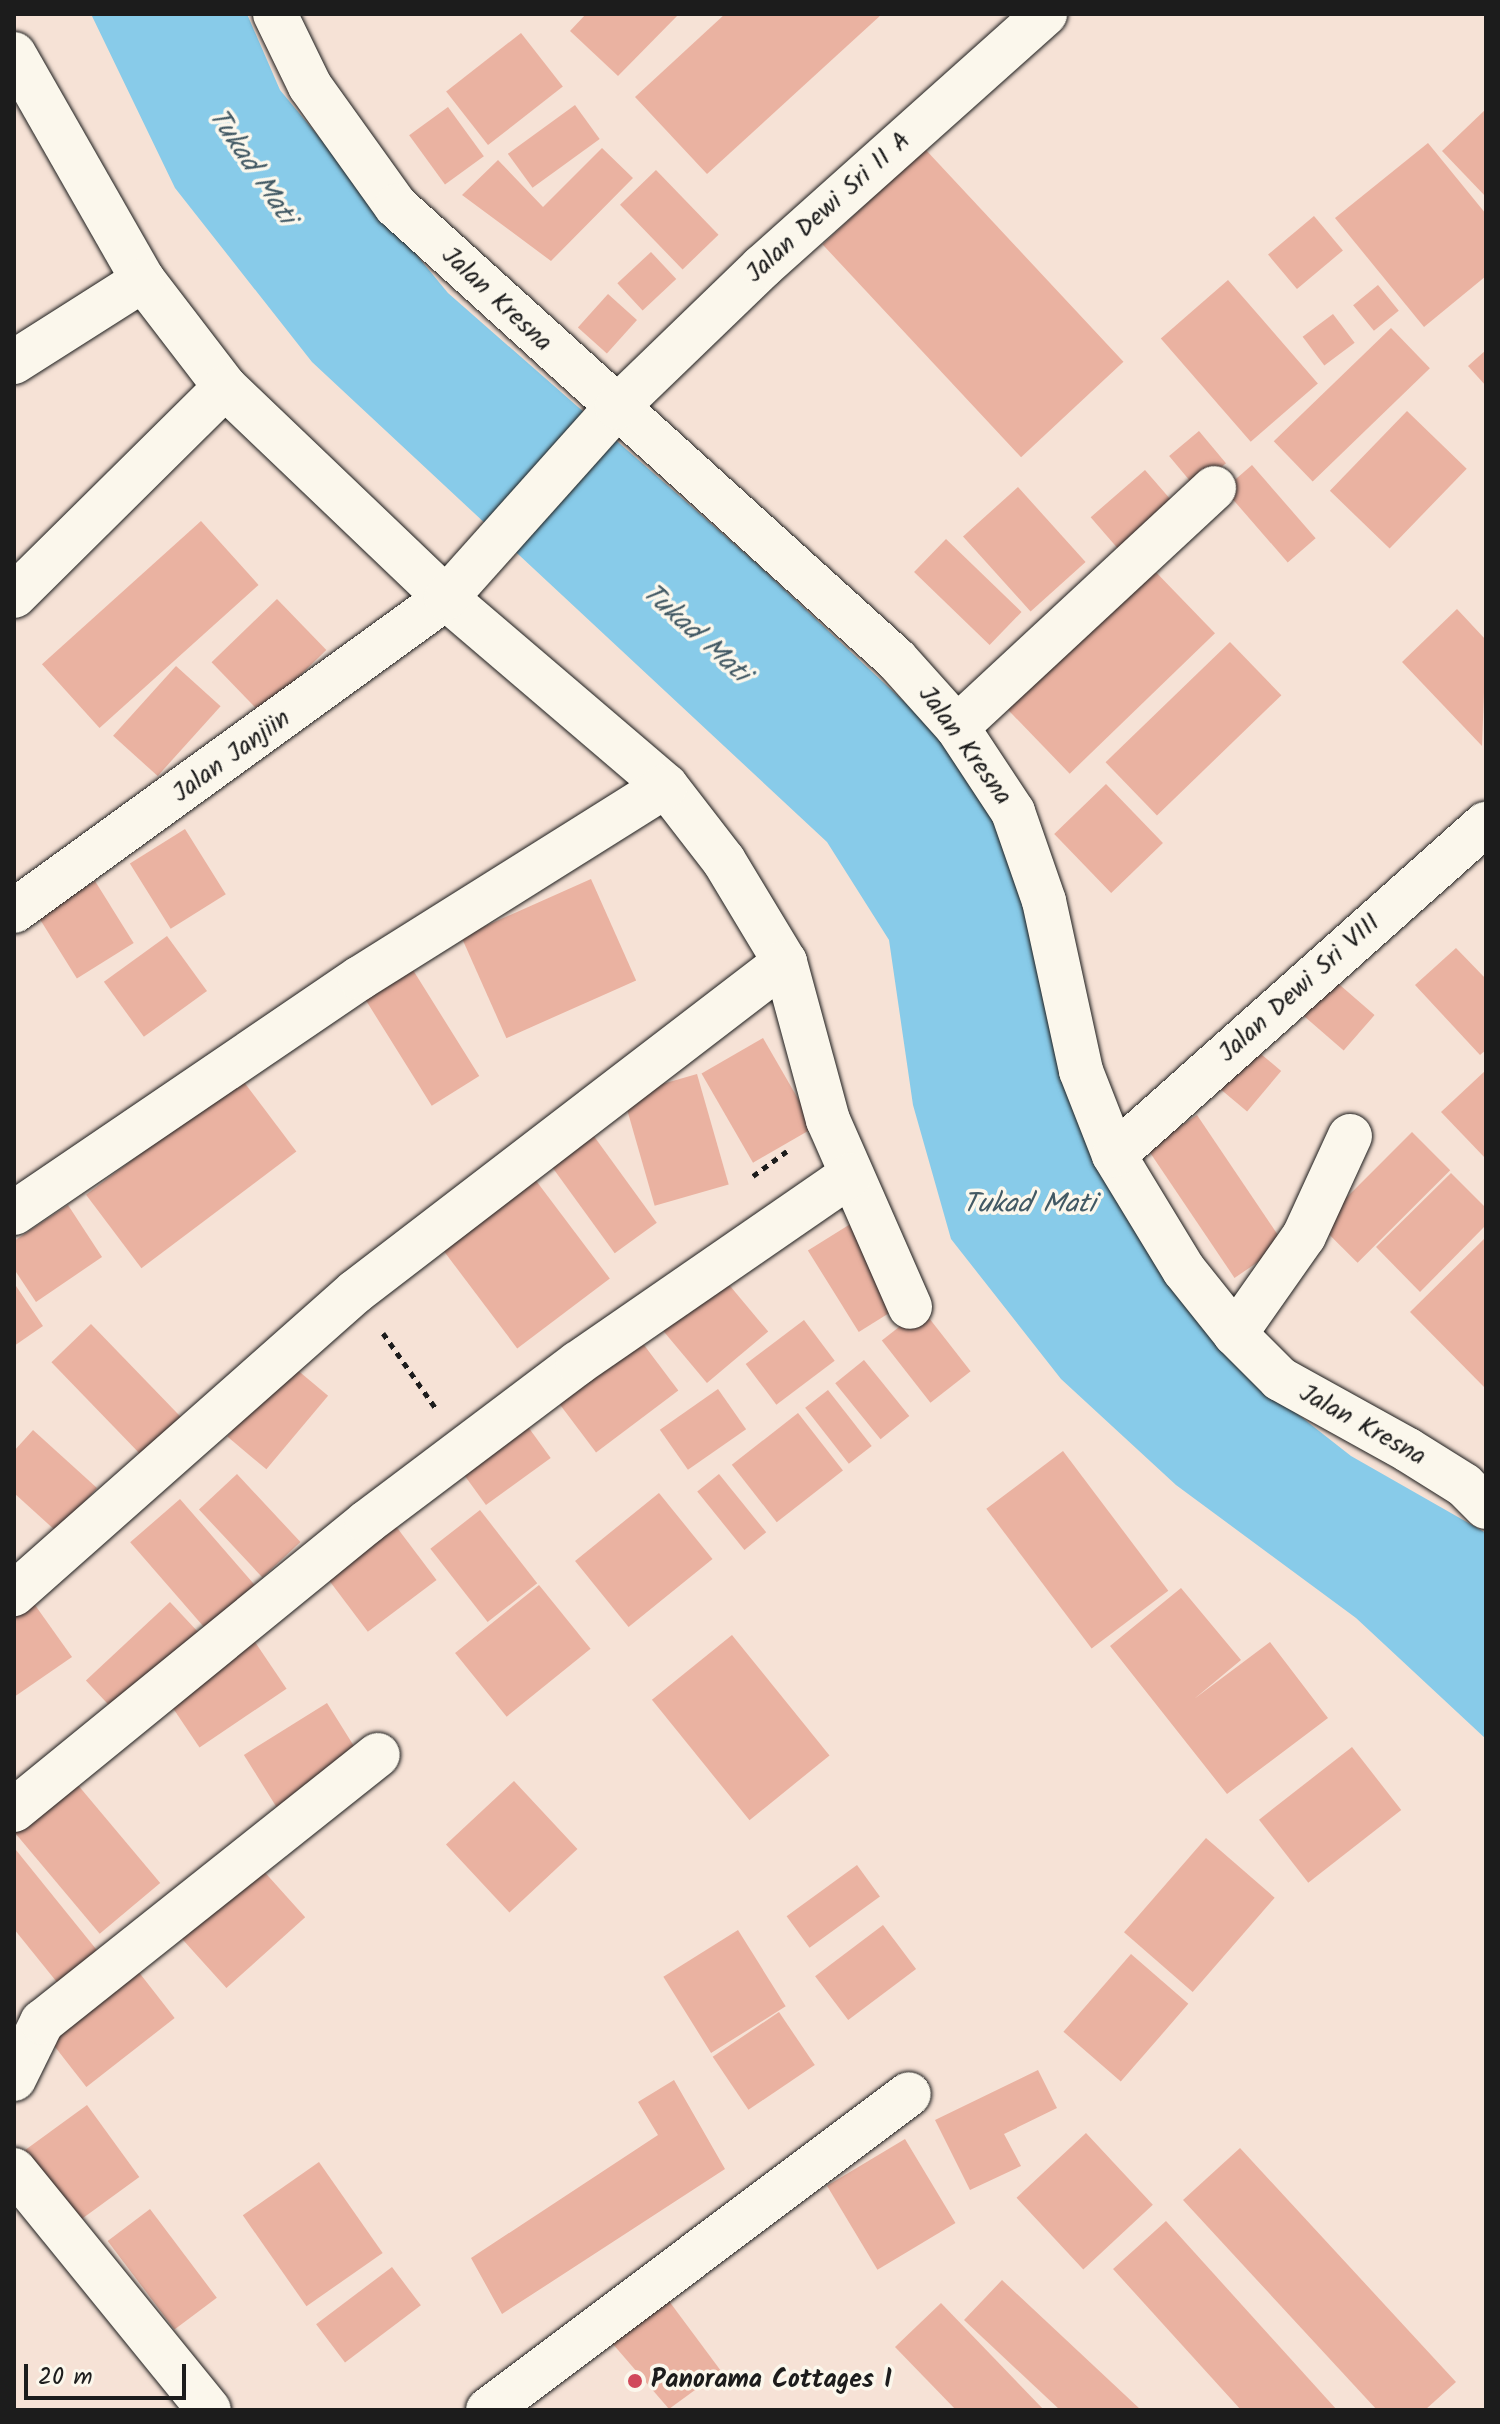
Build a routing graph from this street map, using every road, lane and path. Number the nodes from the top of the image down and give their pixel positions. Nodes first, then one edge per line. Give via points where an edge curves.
1 (275, 14) edge
2 (1045, 14) edge
3 (14, 54) edge
4 (25, 106) edge
5 (143, 280) junction
6 (14, 362) edge
7 (225, 387) junction
8 (611, 414) junction
9 (1214, 488) dead end
10 (454, 590) junction
11 (14, 596) edge
12 (957, 727) junction
13 (666, 786) junction
14 (1486, 824) edge
15 (14, 911) edge
16 (785, 962) junction
17 (828, 1120) junction
18 (1350, 1136) dead end
19 (1114, 1155) junction
20 (851, 1175) junction
21 (740, 1187) dead end
22 (14, 1213) edge
23 (355, 1292) junction
24 (910, 1307) dead end
25 (1235, 1334) junction
26 (452, 1404) dead end
27 (1486, 1507) edge
28 (14, 1594) edge
29 (378, 1755) dead end
30 (14, 1810) edge
31 (14, 2079) edge
32 (909, 2094) dead end
33 (14, 2170) edge
34 (209, 2410) edge
35 (488, 2410) edge

1 - 8 street, Jalan Kresna via 310,86 396,206
2 - 8 street, Jalan Dewi Sri II A via 762,267
3 - 4 street
4 - 5 street
5 - 6 street
5 - 7 street
7 - 10 street
7 - 11 street
8 - 10 street, Jalan Dewi Sri II A
8 - 12 street, Jalan Kresna via 896,659
9 - 12 street
10 - 13 street
10 - 15 street, Jalan Janjiin
12 - 19 street, Jalan Kresna via 1013,812 1044,901 1081,1071
13 - 16 street via 724,861
13 - 22 street via 360,978
14 - 19 street, Jalan Dewi Sri VIII
16 - 17 street
16 - 23 street
17 - 20 street
17 - 21 path
18 - 25 street via 1304,1236
19 - 25 street, Jalan Kresna via 1184,1270
20 - 24 street
20 - 30 street via 578,1363 367,1522
23 - 26 path via 439,1413
23 - 28 street
25 - 27 street, Jalan Kresna via 1280,1379 1420,1457
29 - 31 street via 42,2022
32 - 35 street
33 - 34 street

